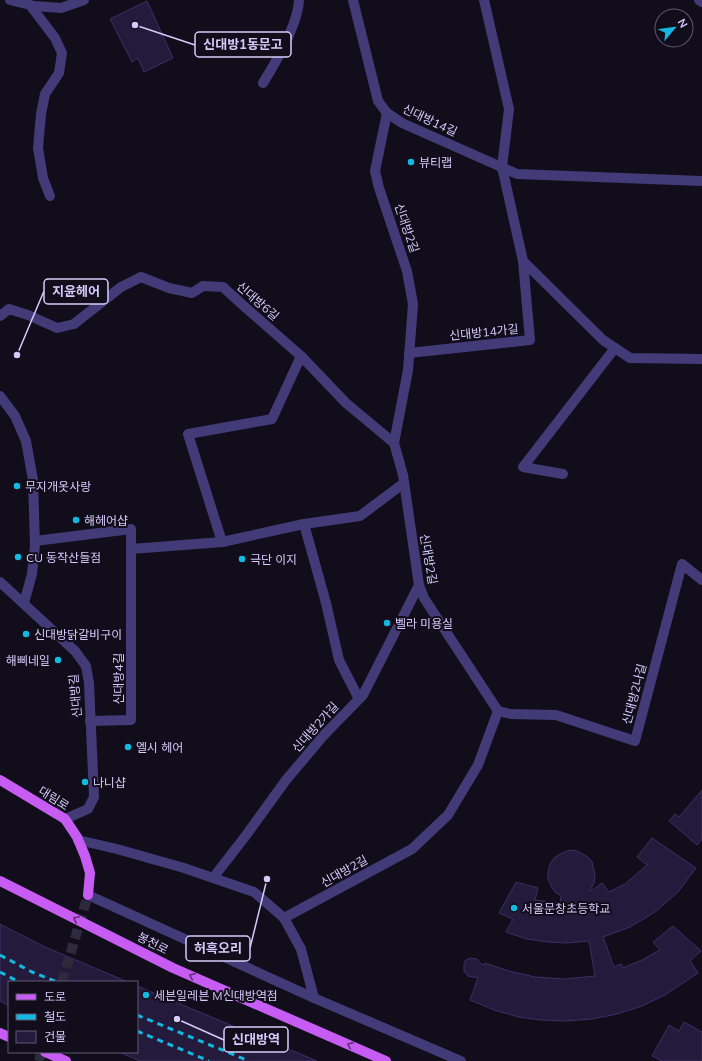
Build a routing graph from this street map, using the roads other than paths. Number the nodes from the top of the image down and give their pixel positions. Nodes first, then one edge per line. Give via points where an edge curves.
1 (10, 0) edge
2 (84, 0) edge
3 (299, 0) edge
4 (484, 0) edge
5 (699, 0) edge
6 (356, 1) edge
7 (702, 2) edge
8 (30, 5) junction
9 (264, 83) dead end
10 (387, 113) junction
11 (502, 167) junction
12 (702, 181) edge
13 (50, 196) dead end
14 (523, 261) junction
15 (0, 316) edge
16 (615, 348) junction
17 (409, 353) junction
18 (301, 356) junction
19 (702, 359) edge
20 (0, 396) edge
21 (394, 442) junction
22 (563, 474) dead end
23 (404, 483) junction
24 (304, 524) junction
25 (35, 541) junction
26 (222, 542) junction
27 (131, 549) junction
28 (702, 580) edge
29 (0, 582) edge
30 (419, 584) junction
31 (24, 603) junction
32 (359, 699) junction
33 (498, 711) junction
34 (90, 721) junction
35 (0, 780) edge
36 (65, 819) junction
37 (78, 840) junction
38 (213, 878) junction
39 (0, 881) edge
40 (88, 895) joint
41 (284, 918) junction
42 (314, 998) junction
43 (47, 1053) edge
44 (66, 1061) edge
45 (386, 1061) edge
46 (461, 1061) edge

1 - 8 street
2 - 8 street via 61,8
3 - 9 street via 291,31
4 - 11 street via 509,109
5 - 7 street
6 - 10 street, 신대방14길 via 378,101
8 - 13 street via 55,38 62,53 59,73 45,94 38,148 43,178
10 - 11 street, 신대방14길 via 402,123
10 - 17 street, 신대방2길 via 375,171 407,271 413,304
11 - 12 street, 신대방14길 via 517,174
11 - 14 street, 신대방14가길
14 - 16 street via 603,340
14 - 17 street, 신대방14가길 via 530,340
15 - 18 street, 신대방6길 via 9,310 57,328 74,324 121,287 141,277 169,288 192,293 203,286 223,287
16 - 19 street via 630,358
16 - 22 street via 523,467
17 - 21 street, 신대방2길
18 - 21 street, 신대방6길 via 346,404
18 - 26 street via 272,419 188,434
20 - 25 street via 15,416 26,442 34,480
21 - 23 street, 신대방2길
23 - 24 street via 360,516
23 - 30 street, 신대방2길
24 - 26 street
24 - 32 street via 339,660
25 - 27 street, 신대방4길 via 131,529
25 - 31 street via 32,574
26 - 27 street
27 - 34 street, 신대방4길 via 132,720
28 - 33 street, 신대방2나길 via 682,564 635,741 556,715 511,714
29 - 31 street, 신대방길
30 - 32 street, 신대방2가길
30 - 33 street, 신대방2길 via 424,598
31 - 34 street, 신대방길 via 76,651 86,666
32 - 38 street, 신대방2가길 via 286,780
33 - 41 street, 신대방2길 via 478,765 448,815 412,849
34 - 36 street, 신대방길 via 94,798 88,809
35 - 36 main road, 대림로
36 - 37 main road, 대림로
37 - 38 street via 118,849
37 - 40 main road, 대림로 via 90,873
38 - 41 street via 254,892
45 -> 39 main road, 봉천로, bridge via 173,968
40 - 42 street
41 - 42 street via 301,949
42 - 46 street
43 - 44 main road

